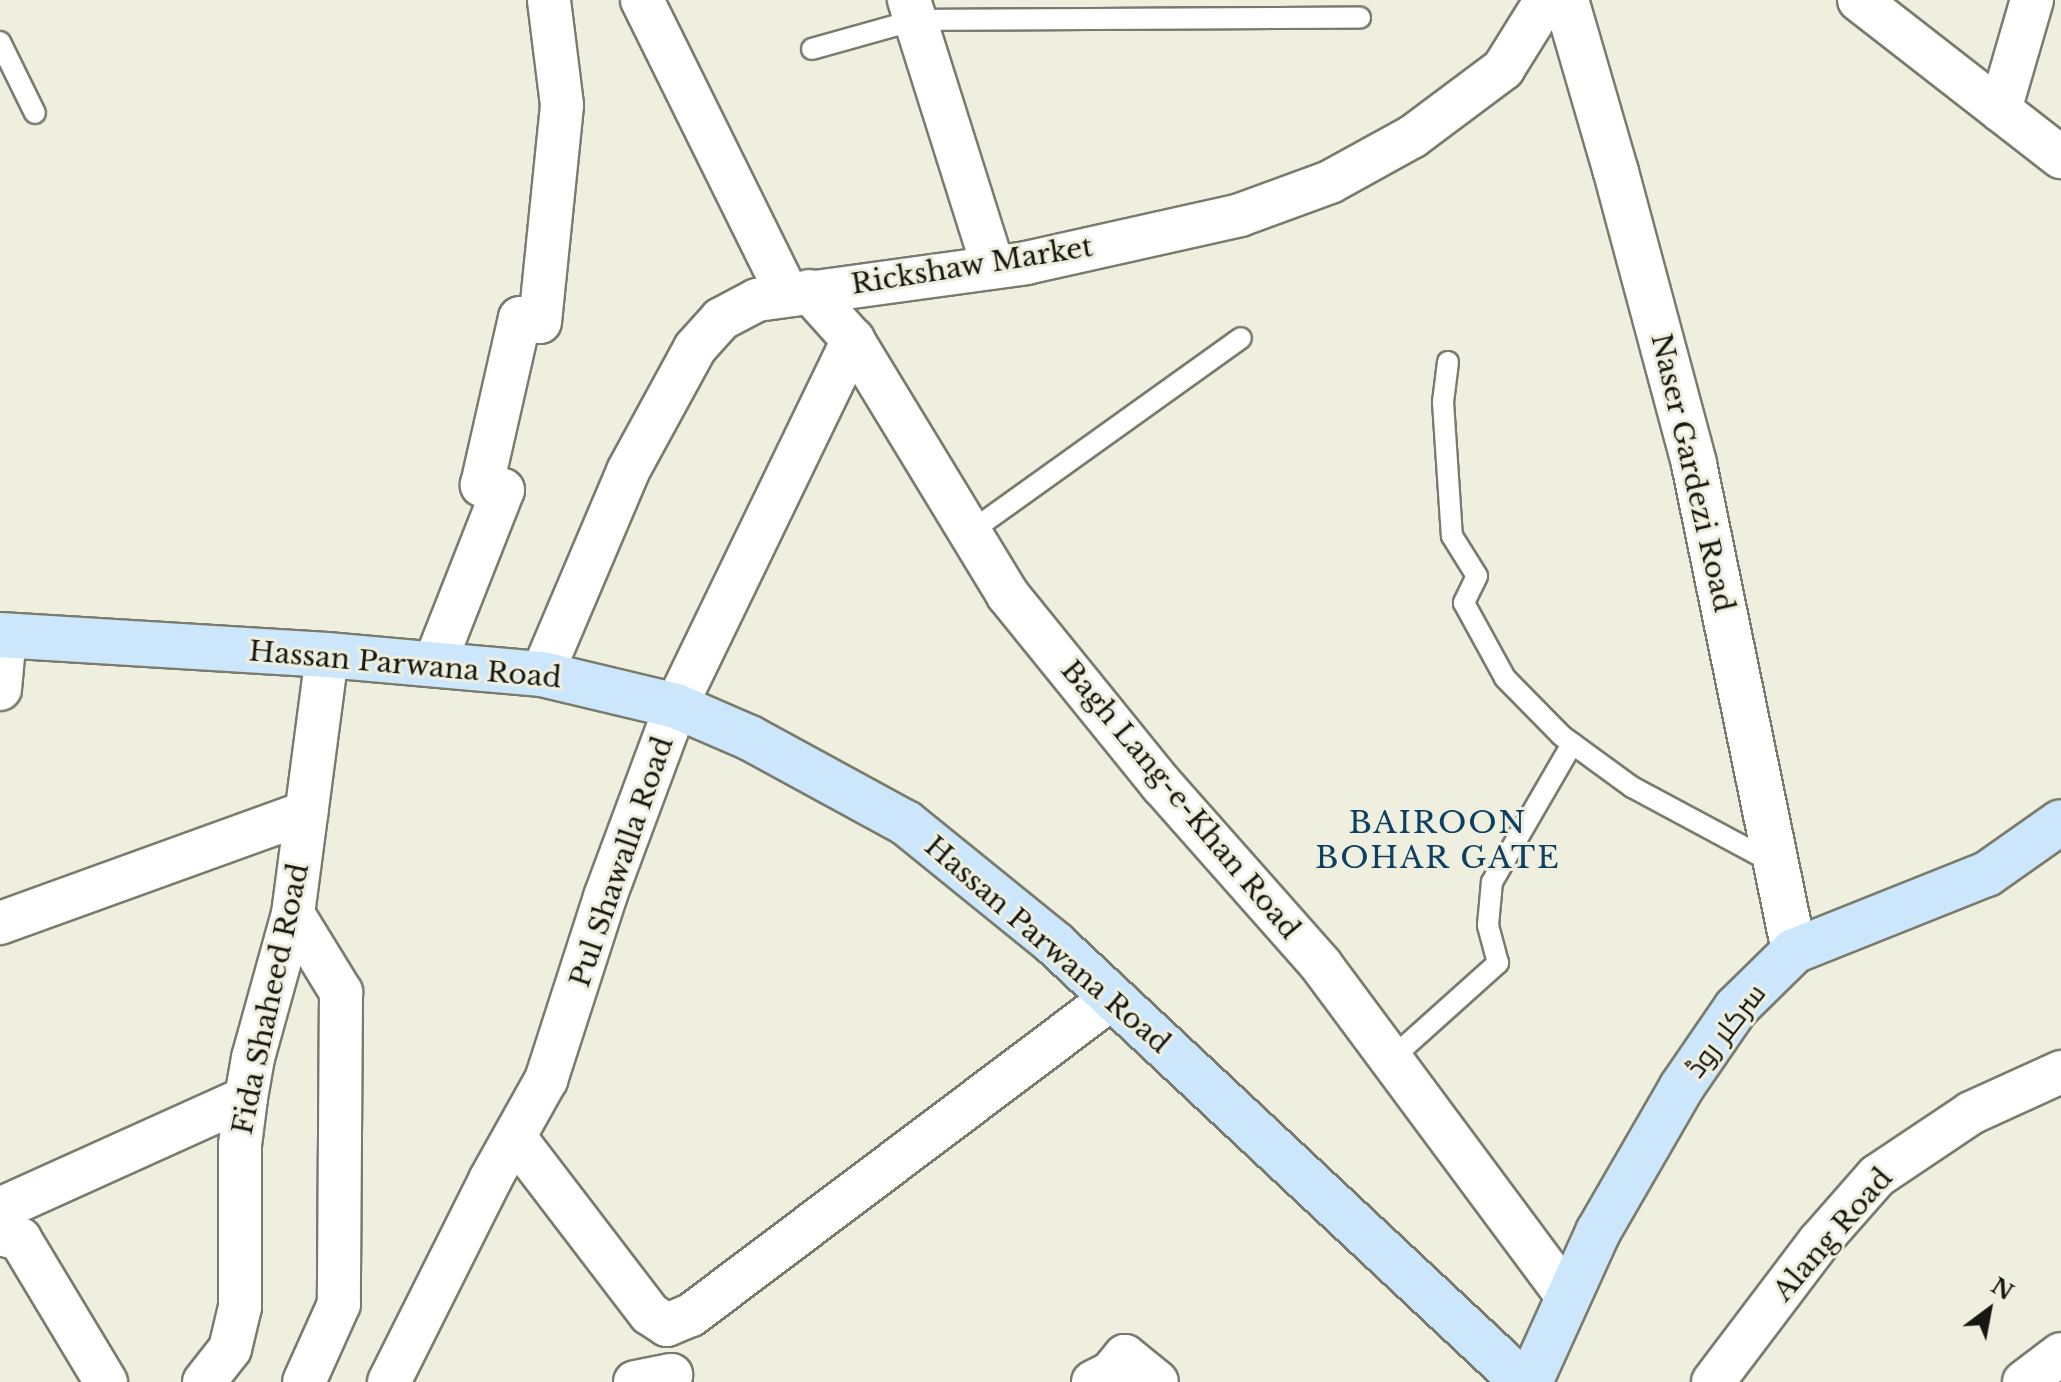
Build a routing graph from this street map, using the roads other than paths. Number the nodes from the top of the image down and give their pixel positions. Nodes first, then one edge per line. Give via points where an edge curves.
1 (549, 0) edge
2 (642, 0) edge
3 (1546, 0) edge
4 (1566, 0) edge
5 (1859, 0) edge
6 (2032, 0) edge
7 (912, 10) edge
8 (1360, 18) dead end
9 (0, 42) edge
10 (812, 49) dead end
11 (2000, 110) junction
12 (35, 113) dead end
13 (2061, 157) edge
14 (993, 267) junction
15 (798, 293) junction
16 (1241, 338) dead end
17 (853, 340) junction
18 (1448, 362) dead end
19 (970, 532) junction
20 (2, 635) edge
21 (327, 655) junction
22 (434, 665) junction
23 (542, 674) junction
24 (0, 689) edge
25 (676, 706) junction
26 (1572, 744) junction
27 (306, 812) junction
28 (2061, 822) edge
29 (1776, 864) junction
30 (293, 914) junction
31 (0, 923) edge
32 (1794, 951) junction
33 (1112, 998) junction
34 (1391, 1059) junction
35 (2061, 1072) edge
36 (246, 1098) junction
37 (516, 1139) junction
38 (0, 1209) edge
39 (0, 1234) edge
40 (1568, 1298) junction
41 (2061, 1354) edge
42 (106, 1382) edge
43 (204, 1382) edge
44 (304, 1382) edge
45 (389, 1382) edge
46 (1093, 1382) edge
47 (1157, 1382) edge
48 (1523, 1382) edge
49 (1530, 1382) edge
50 (1713, 1382) edge
51 (2024, 1382) edge

1 - 22 street via 562,105 540,322 520,318 482,485 503,490
2 - 15 street, Bagh Lang-e-Khan Road
3 - 14 street, Rickshaw Market via 1503,69 1412,137 1330,182 1240,215
4 - 29 street, Naser Gardezi Road via 1694,464
5 - 11 street
6 - 11 street
7 - 8 lane
7 - 10 lane
7 - 14 street
9 - 12 lane
11 - 13 street
14 - 15 street, Rickshaw Market
15 - 17 street, Bagh Lang-e-Khan Road
15 - 23 street, Rickshaw Market via 757,300 721,319 695,348 628,471
16 - 19 lane
17 - 19 street, Bagh Lang-e-Khan Road
17 - 25 street, Pul Shawalla Road
18 - 26 lane via 1443,402 1452,536 1477,576 1464,603 1505,678
19 - 34 street, Bagh Lang-e-Khan Road via 1008,595 1162,785 1321,965
20 - 21 main road, Hassan Parwana Road
20 - 24 street
21 - 22 main road, Hassan Parwana Road
21 - 27 street, Fida Shaheed Road
22 - 23 main road, Hassan Parwana Road
23 - 25 main road, Hassan Parwana Road
25 - 33 main road, Hassan Parwana Road via 750,738 906,823 1054,943
25 - 37 street, Pul Shawalla Road via 605,897 555,1057
26 - 29 lane via 1632,787
26 - 34 lane via 1492,882 1488,925 1498,963
27 - 30 street, Fida Shaheed Road
27 - 31 street
28 - 32 main road, سرکلر روڈ via 1987,874
29 - 32 street, Naser Gardezi Road
30 - 36 street, Fida Shaheed Road
30 - 44 street via 341,992 339,1304
32 - 40 main road, سرکلر روڈ via 1736,1008 1681,1088 1598,1232
33 - 37 street via 691,1315 667,1325 650,1314
33 - 48 main road, Hassan Parwana Road
34 - 40 street, Bagh Lang-e-Khan Road
35 - 50 street, Alang Road via 1971,1113 1877,1176 1819,1242
36 - 38 street
36 - 43 street, Fida Shaheed Road via 240,1145 240,1307 230,1349
37 - 45 street, Pul Shawalla Road via 490,1180
39 - 42 street via 20,1239
40 - 49 main road, سرکلر روڈ
41 - 51 street
46 - 47 street via 1111,1373 1125,1356

